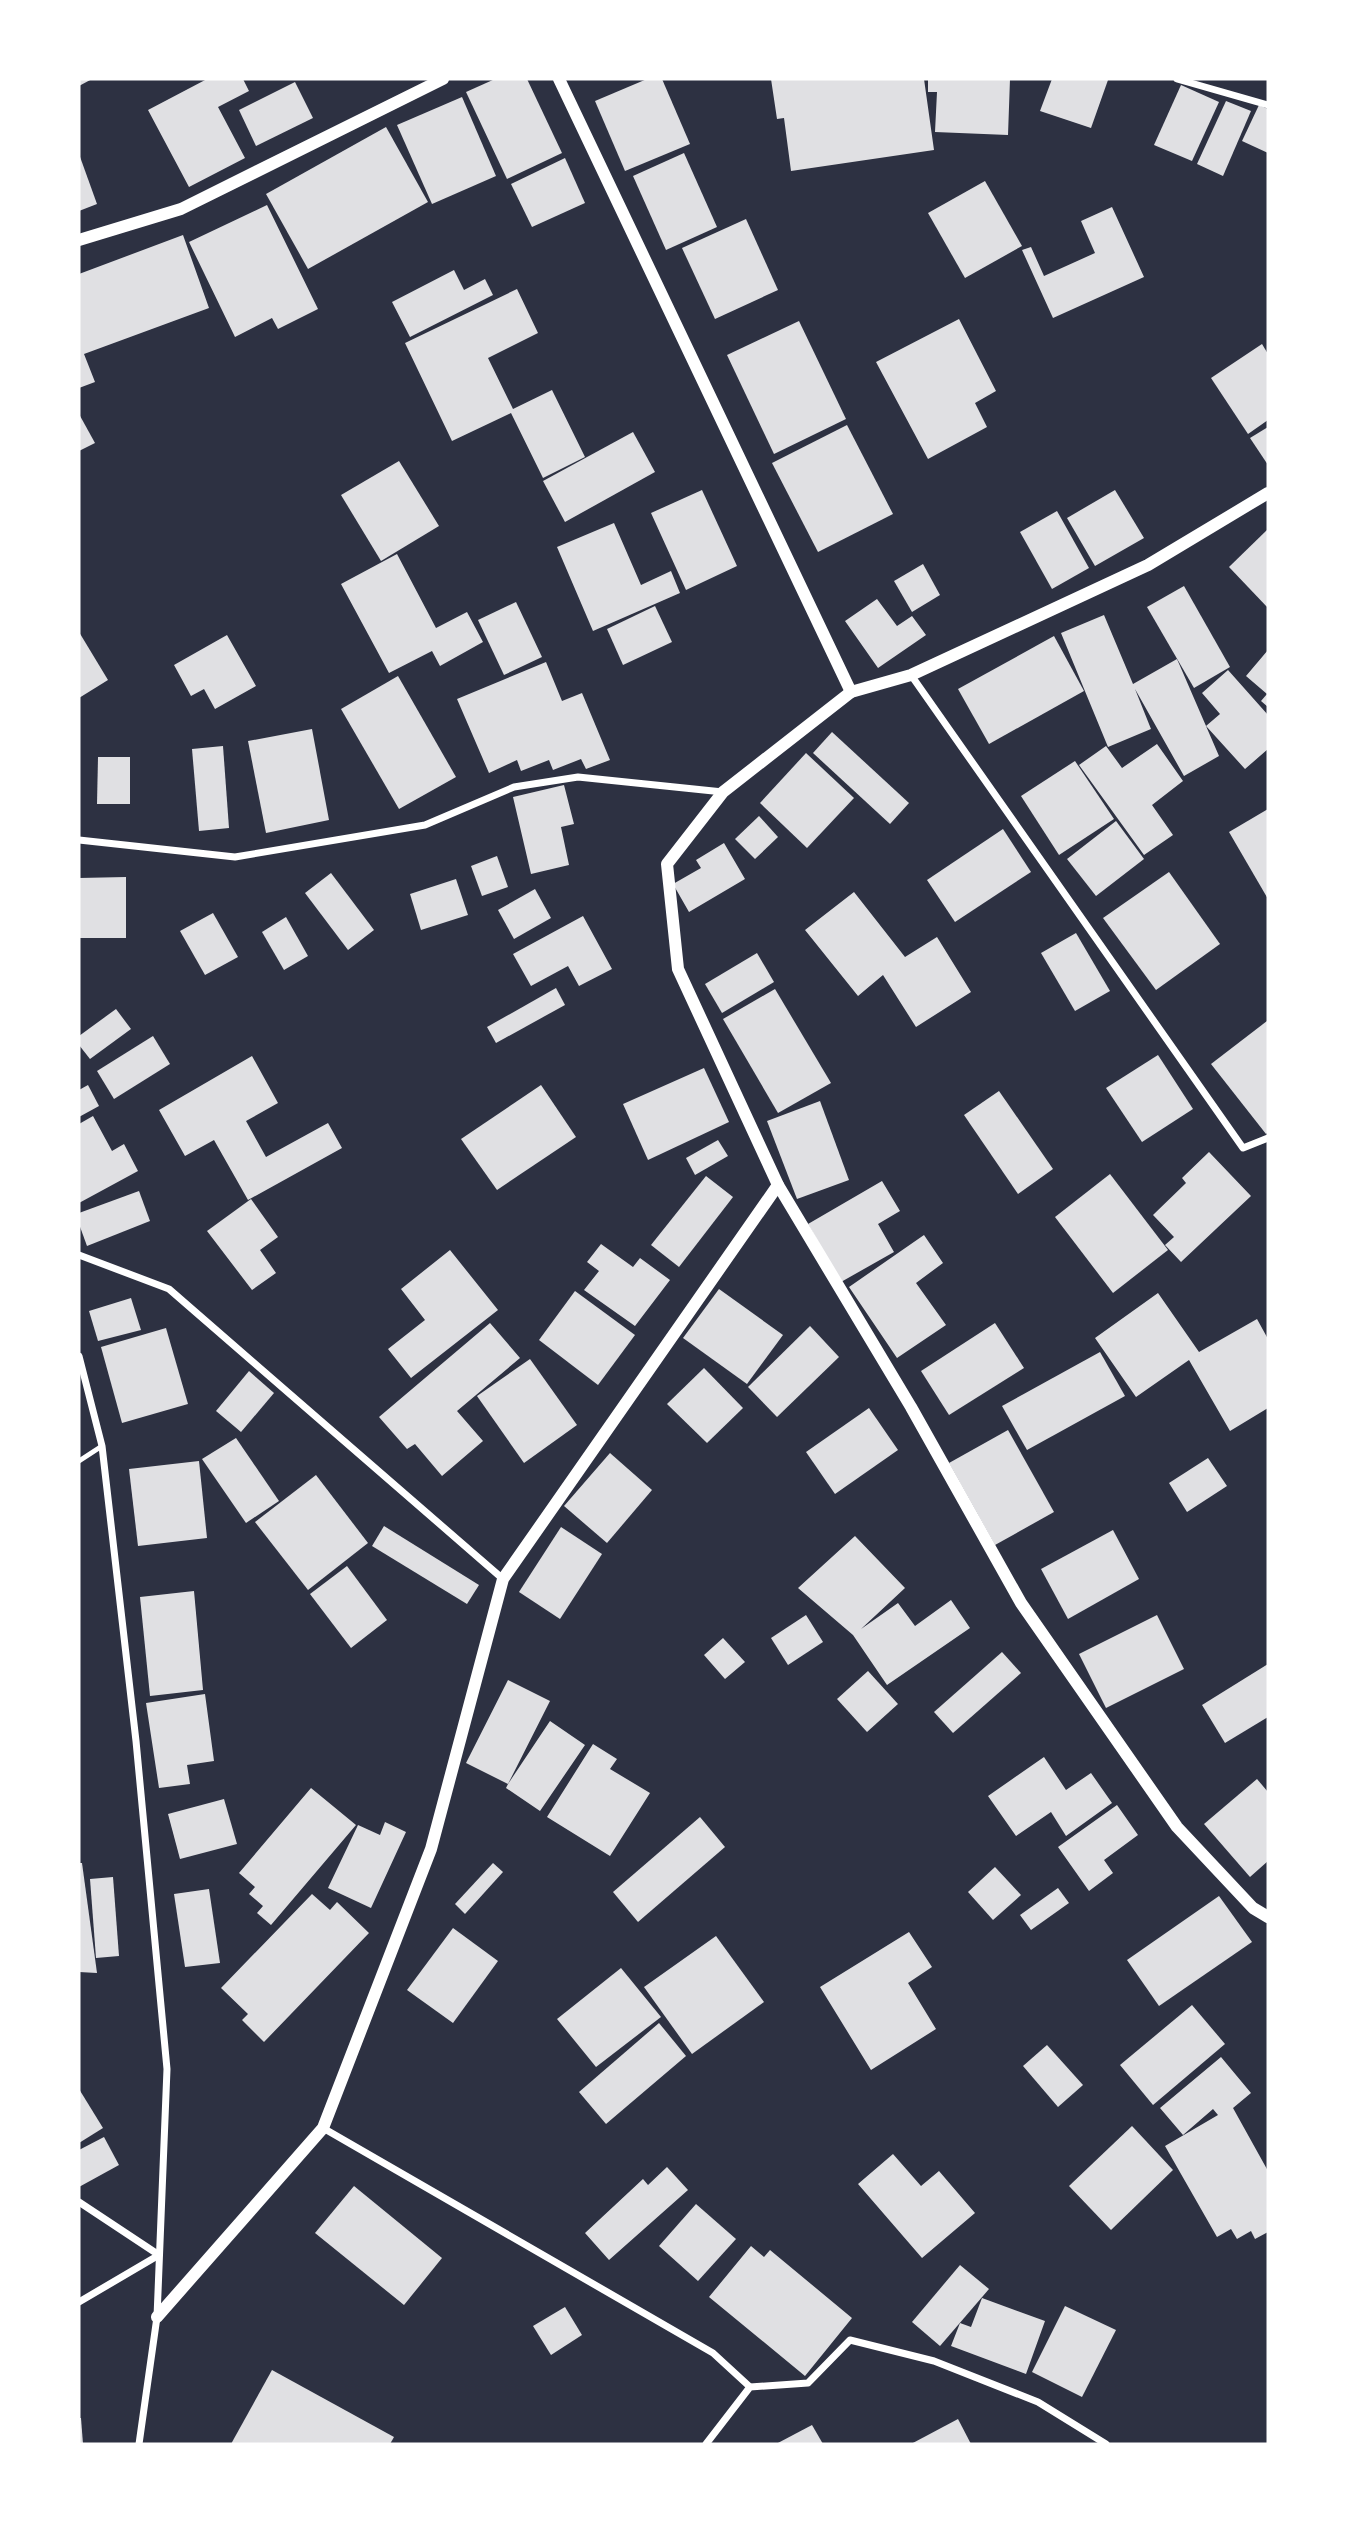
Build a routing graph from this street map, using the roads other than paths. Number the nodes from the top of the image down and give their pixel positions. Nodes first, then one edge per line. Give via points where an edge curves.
1 (443, 79) edge
2 (559, 79) edge
3 (1177, 79) edge
4 (1268, 105) edge
5 (79, 240) edge
6 (1268, 493) edge
7 (911, 675) junction
8 (851, 692) junction
9 (723, 792) junction
10 (79, 839) edge
11 (1268, 1138) edge
12 (778, 1185) junction
13 (79, 1255) edge
14 (79, 1356) edge
15 (102, 1446) junction
16 (79, 1461) edge
17 (503, 1579) junction
18 (1268, 1917) edge
19 (323, 2128) junction
20 (79, 2202) edge
21 (159, 2255) junction
22 (79, 2302) edge
23 (157, 2317) junction
24 (750, 2386) junction
25 (139, 2444) edge
26 (706, 2444) edge
27 (1105, 2444) edge

1 - 5 street via 181,209
2 - 8 street
3 - 4 street
6 - 7 street via 1148,565
7 - 8 street
7 - 11 street via 1243,1148
8 - 9 street
9 - 10 street via 578,777 514,787 425,825 235,857
9 - 12 street via 667,864 678,969
12 - 17 street
12 - 18 street via 1021,1603 1177,1827
13 - 17 street via 169,1289
14 - 15 street
15 - 16 lane
15 - 21 street via 167,2069
17 - 19 street via 431,1849
19 - 23 street
19 - 24 street via 713,2353
20 - 21 street
21 - 22 street
21 - 23 street
23 - 25 street
24 - 26 street
24 - 27 street via 808,2384 849,2340 934,2361 1038,2402

